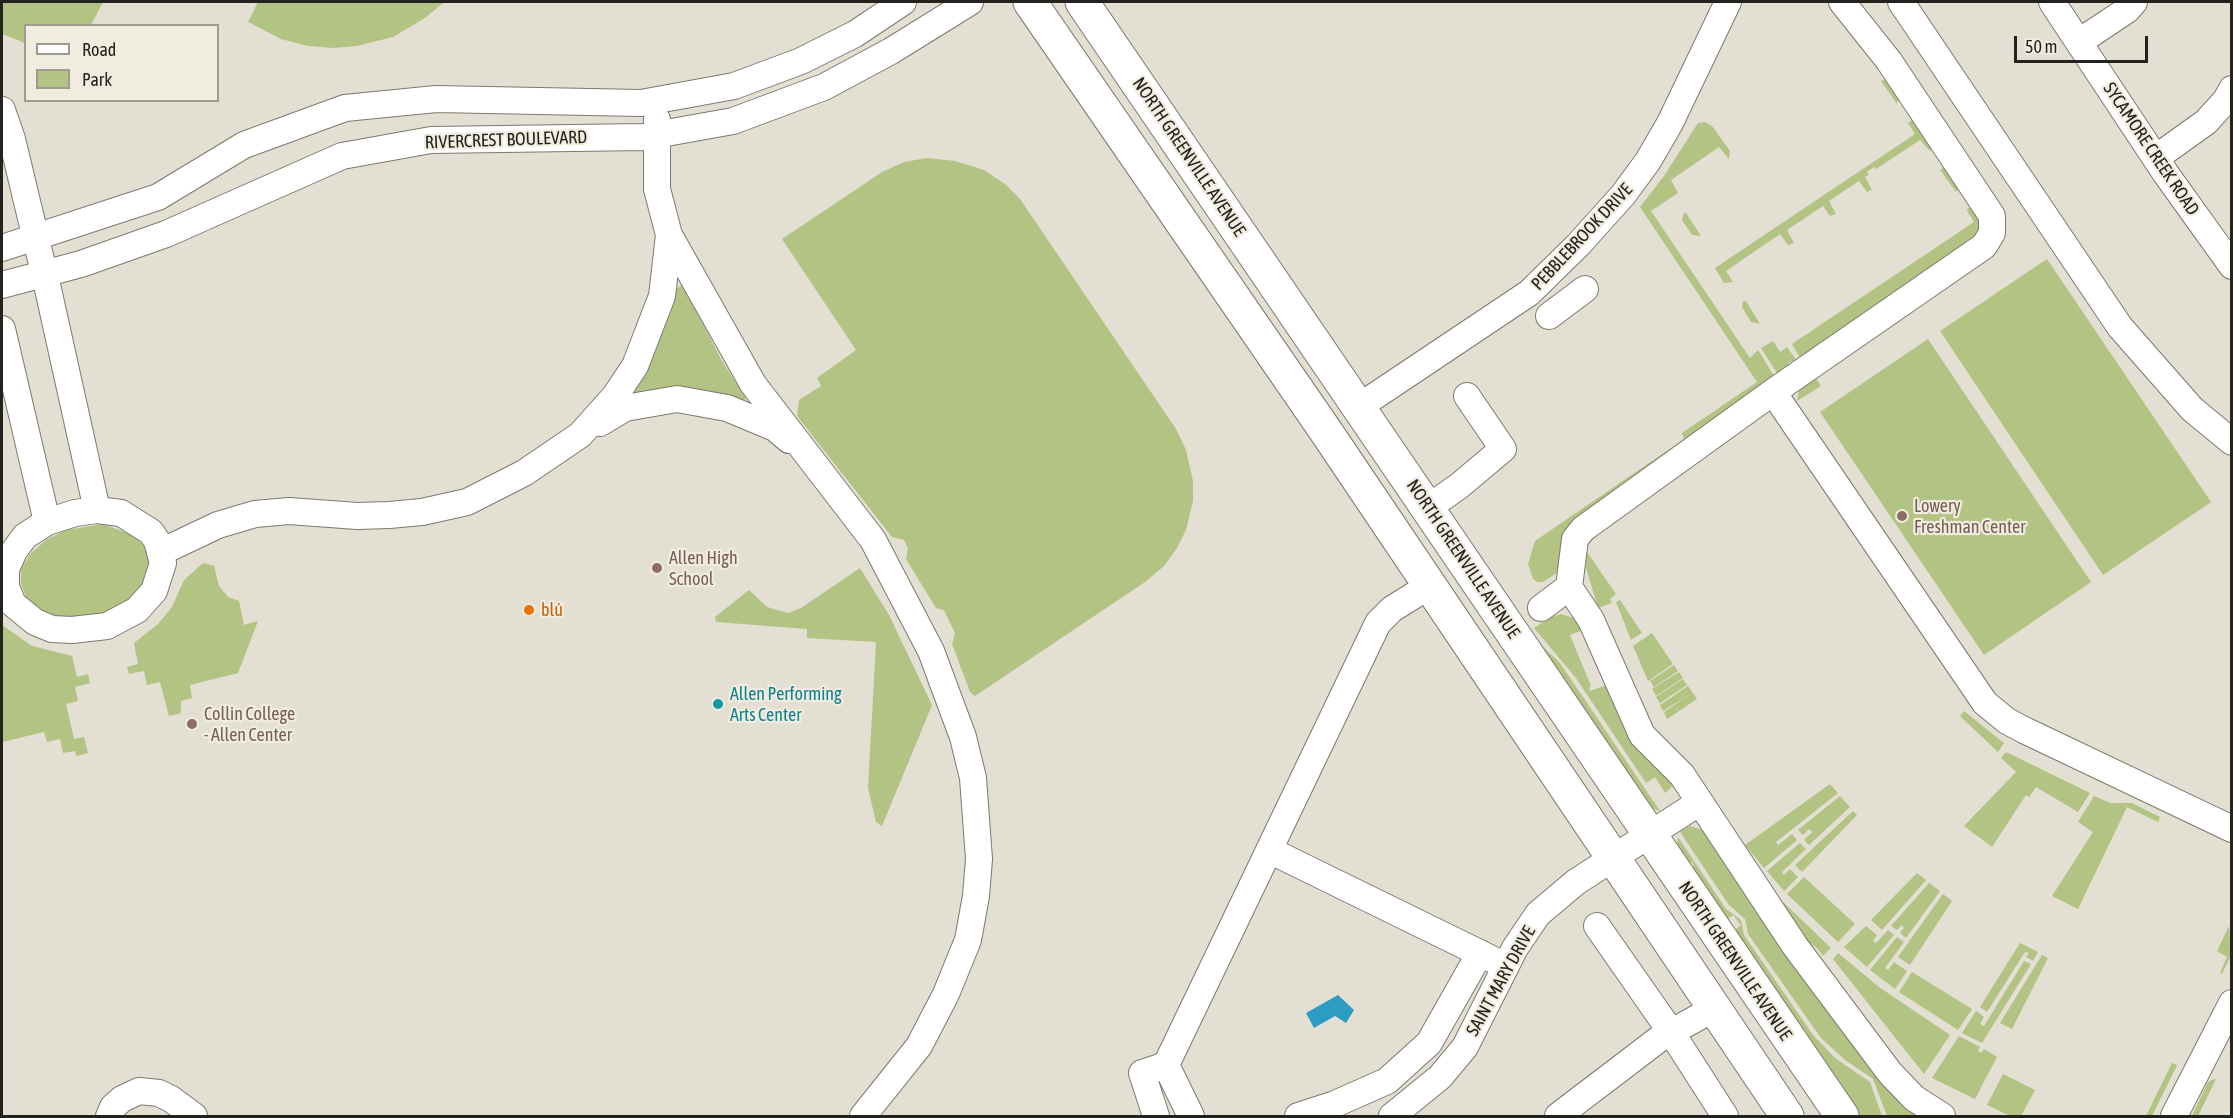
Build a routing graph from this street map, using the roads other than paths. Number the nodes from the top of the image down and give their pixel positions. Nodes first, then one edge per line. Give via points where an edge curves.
1 (903, 2) edge
2 (970, 2) edge
3 (1030, 2) edge
4 (1082, 2) edge
5 (1728, 2) edge
6 (1842, 2) edge
7 (1901, 2) edge
8 (2052, 2) edge
9 (2134, 2) edge
10 (2079, 42) junction
11 (2232, 89) edge
12 (657, 100) junction
13 (2, 110) edge
14 (657, 136) junction
15 (2157, 157) junction
16 (669, 235) junction
17 (35, 239) junction
18 (2, 248) edge
19 (2232, 266) edge
20 (44, 274) junction
21 (2, 285) edge
22 (1585, 290) dead end
23 (1549, 316) dead end
24 (2, 329) edge
25 (1773, 392) junction
26 (1467, 396) dead end
27 (1360, 406) junction
28 (1325, 430) junction
29 (580, 435) junction
30 (2232, 442) edge
31 (816, 465) junction
32 (1429, 507) junction
33 (97, 510) junction
34 (46, 522) junction
35 (161, 552) junction
36 (1429, 586) junction
37 (1569, 587) junction
38 (4, 588) edge
39 (1541, 608) dead end
40 (1700, 802) junction
41 (2232, 829) edge
42 (1648, 834) junction
43 (1269, 850) junction
44 (1613, 858) junction
45 (1597, 926) dead end
46 (1480, 953) junction
47 (1506, 966) junction
48 (2232, 1003) edge
49 (1715, 1008) junction
50 (1671, 1032) junction
51 (1166, 1065) junction
52 (1325, 1112) edge
53 (1405, 1112) edge
54 (109, 1116) edge
55 (194, 1116) edge
56 (863, 1116) edge
57 (1156, 1116) edge
58 (1191, 1116) edge
59 (1298, 1116) edge
60 (1558, 1116) edge
61 (1725, 1116) edge
62 (1787, 1116) edge
63 (1842, 1116) edge
64 (1942, 1116) edge
65 (2174, 1116) edge

1 - 12 street, RIVERCREST BOULEVARD via 855,34 801,61 734,86
2 - 14 street, RIVERCREST BOULEVARD via 824,87 733,121
3 - 28 main road
4 - 27 main road, NORTH GREENVILLE AVENUE
5 - 27 street, PEBBLEBROOK DRIVE via 1648,161 1586,237 1528,293
6 - 25 street via 1889,62 1992,216 1992,233 1984,246
7 - 30 street via 2120,327 2192,409
8 - 10 street, SYCAMORE CREEK ROAD
9 - 10 street
10 - 15 street, SYCAMORE CREEK ROAD
11 - 15 street via 2206,122
12 - 14 street
12 - 17 street, RIVERCREST BOULEVARD via 641,103 436,99 345,108 244,145 158,197
13 - 17 street
14 - 16 street via 657,189
14 - 20 street, RIVERCREST BOULEVARD via 431,140 342,156 166,234
15 - 19 street, SYCAMORE CREEK ROAD
16 - 29 street via 662,296 635,366 615,396
16 - 31 street via 753,384
17 - 18 street, RIVERCREST BOULEVARD
17 - 20 street
20 - 21 street, RIVERCREST BOULEVARD
20 - 33 street
22 - 23 street
24 - 34 street
25 - 37 street via 1582,529 1575,539
25 - 41 street via 1985,704 2024,730
26 - 32 street via 1503,449
27 - 28 main road
27 - 32 main road, NORTH GREENVILLE AVENUE
28 - 36 main road
29 - 31 street via 625,408 677,399 727,408 775,428
29 - 35 street via 525,473 467,502 389,515 289,511 255,514 218,525
31 - 56 street via 873,540 931,651 963,736 977,810 979,859 968,940 919,1046
32 - 42 main road, NORTH GREENVILLE AVENUE
33 - 34 street
33 - 35 street via 121,513 143,525
34 - 38 street via 25,536 14,551 6,569
35 - 38 street via 162,572 147,601 128,616 96,629 43,626 20,611
36 - 43 street via 1392,609 1378,623
36 - 44 main road
37 - 39 street
37 - 40 street via 1591,620 1636,726 1682,775
40 - 42 street, SAINT MARY DRIVE
40 - 64 street via 1795,946 1890,1073 1914,1098
42 - 44 street, SAINT MARY DRIVE
42 - 63 main road, NORTH GREENVILLE AVENUE
43 - 46 street
43 - 51 street
44 - 47 street, SAINT MARY DRIVE via 1538,914
44 - 49 main road
45 - 50 street
46 - 47 street
46 - 52 street via 1429,1043 1387,1081
47 - 53 street, SAINT MARY DRIVE via 1465,1047
48 - 65 street
49 - 50 street
49 - 62 main road
50 - 60 street
50 - 61 street
51 - 57 street via 1142,1073
51 - 58 street
52 - 59 street
54 - 55 street via 122,1099 139,1091 171,1099

